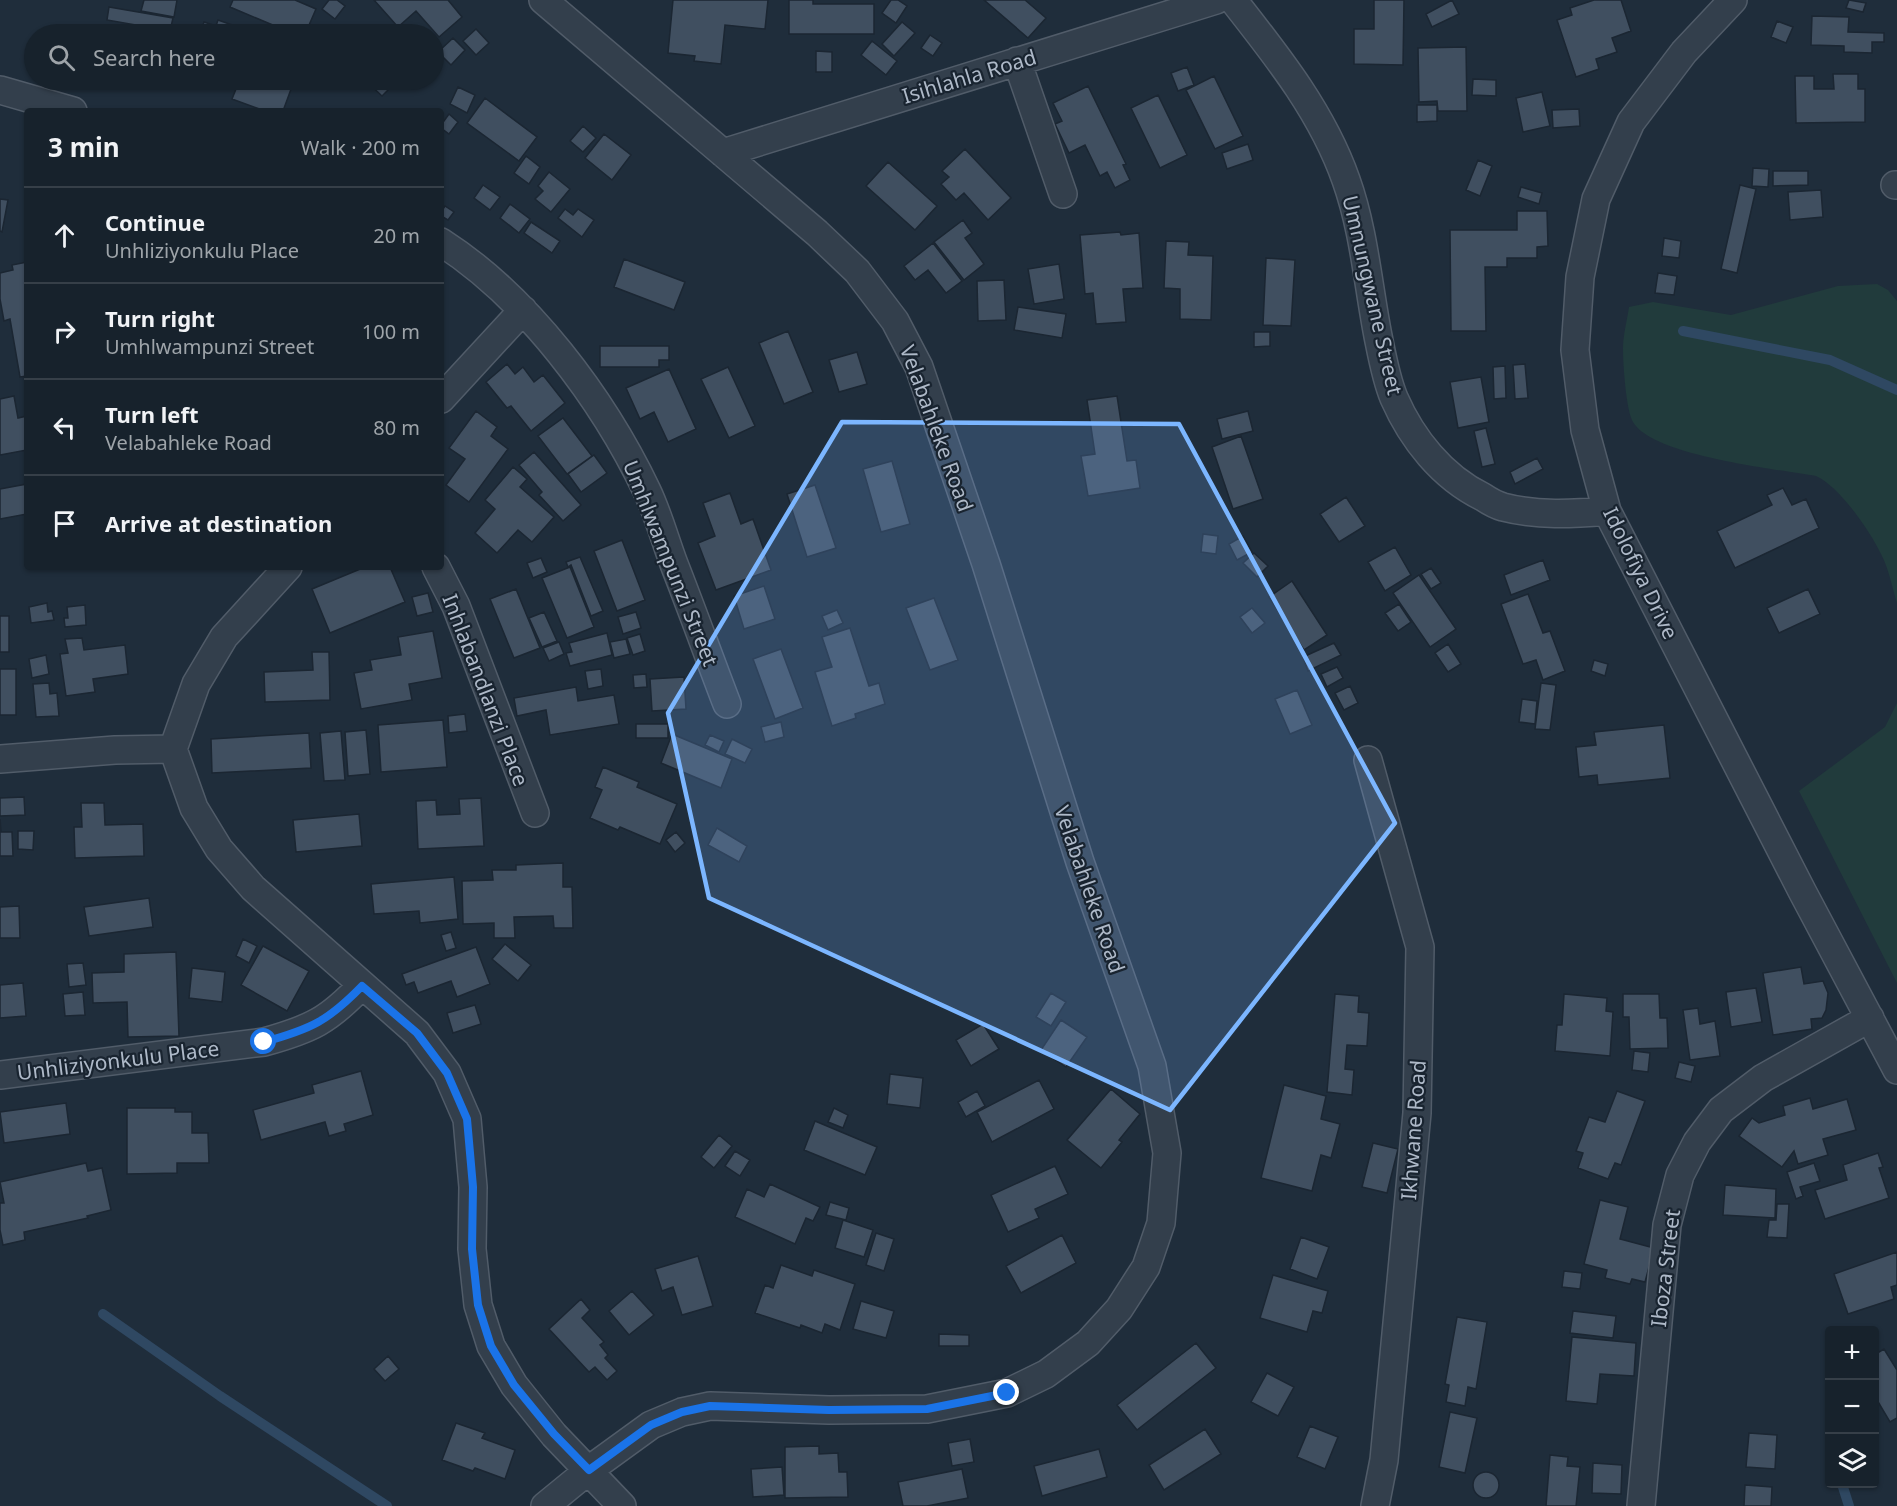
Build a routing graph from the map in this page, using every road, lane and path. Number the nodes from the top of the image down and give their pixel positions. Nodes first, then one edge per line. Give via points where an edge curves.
1 (543, 0) edge
2 (1216, 0) edge
3 (1233, 0) edge
4 (1732, 0) edge
5 (1017, 61) junction
6 (0, 90) edge
7 (63, 108) edge
8 (723, 153) junction
9 (1063, 194) dead end
10 (444, 244) edge
11 (523, 310) junction
12 (444, 396) edge
13 (1607, 511) junction
14 (285, 570) edge
15 (438, 570) edge
16 (727, 704) dead end
17 (173, 749) junction
18 (0, 759) edge
19 (1368, 760) dead end
20 (535, 813) dead end
21 (362, 986) junction
22 (1869, 1018) junction
23 (1897, 1070) edge
24 (0, 1075) edge
25 (589, 1470) junction
26 (545, 1506) edge
27 (622, 1506) edge
28 (1375, 1506) edge
29 (1641, 1506) edge

1 - 8 street, Velabahleke Road
2 - 5 street, Isihlahla Road
3 - 13 street, Umnungwane Street via 1281,61 1322,124 1347,181 1381,350 1393,396 1410,430 1440,467 1468,490 1500,506 1543,513
4 - 13 street, Idolofiya Drive via 1684,52 1631,123 1596,199 1580,277 1575,350 1585,430
5 - 8 street, Isihlahla Road
5 - 9 street
6 - 7 street
8 - 25 street, Velabahleke Road via 857,271 896,321 919,367 1080,862 1152,1065 1167,1153 1161,1223 1146,1267 1119,1309 1088,1343 1047,1374 1007,1393 927,1409 710,1406 651,1425
10 - 11 street, Umhlwampunzi Street via 468,259
11 - 12 street
11 - 16 street, Umhlwampunzi Street via 570,367 624,446 648,493
13 - 22 street, Idolofiya Drive
14 - 17 street via 224,637 195,684
15 - 20 street, Inhlabandlanzi Place via 456,606
17 - 18 street
17 - 21 street via 194,808 219,849 253,888
19 - 28 street, Ikhwane Road via 1419,947 1417,1113 1384,1460
21 - 24 street, Unhliziyonkulu Place via 323,1020 264,1042
21 - 25 street via 417,1033 447,1073 467,1119 473,1187 473,1260 478,1305 491,1346 514,1385
22 - 23 street, Idolofiya Drive
22 - 29 street, Iboza Street via 1762,1078 1721,1110 1697,1142 1680,1175 1667,1225
25 - 26 street, Velabahleke Road
25 - 27 street

